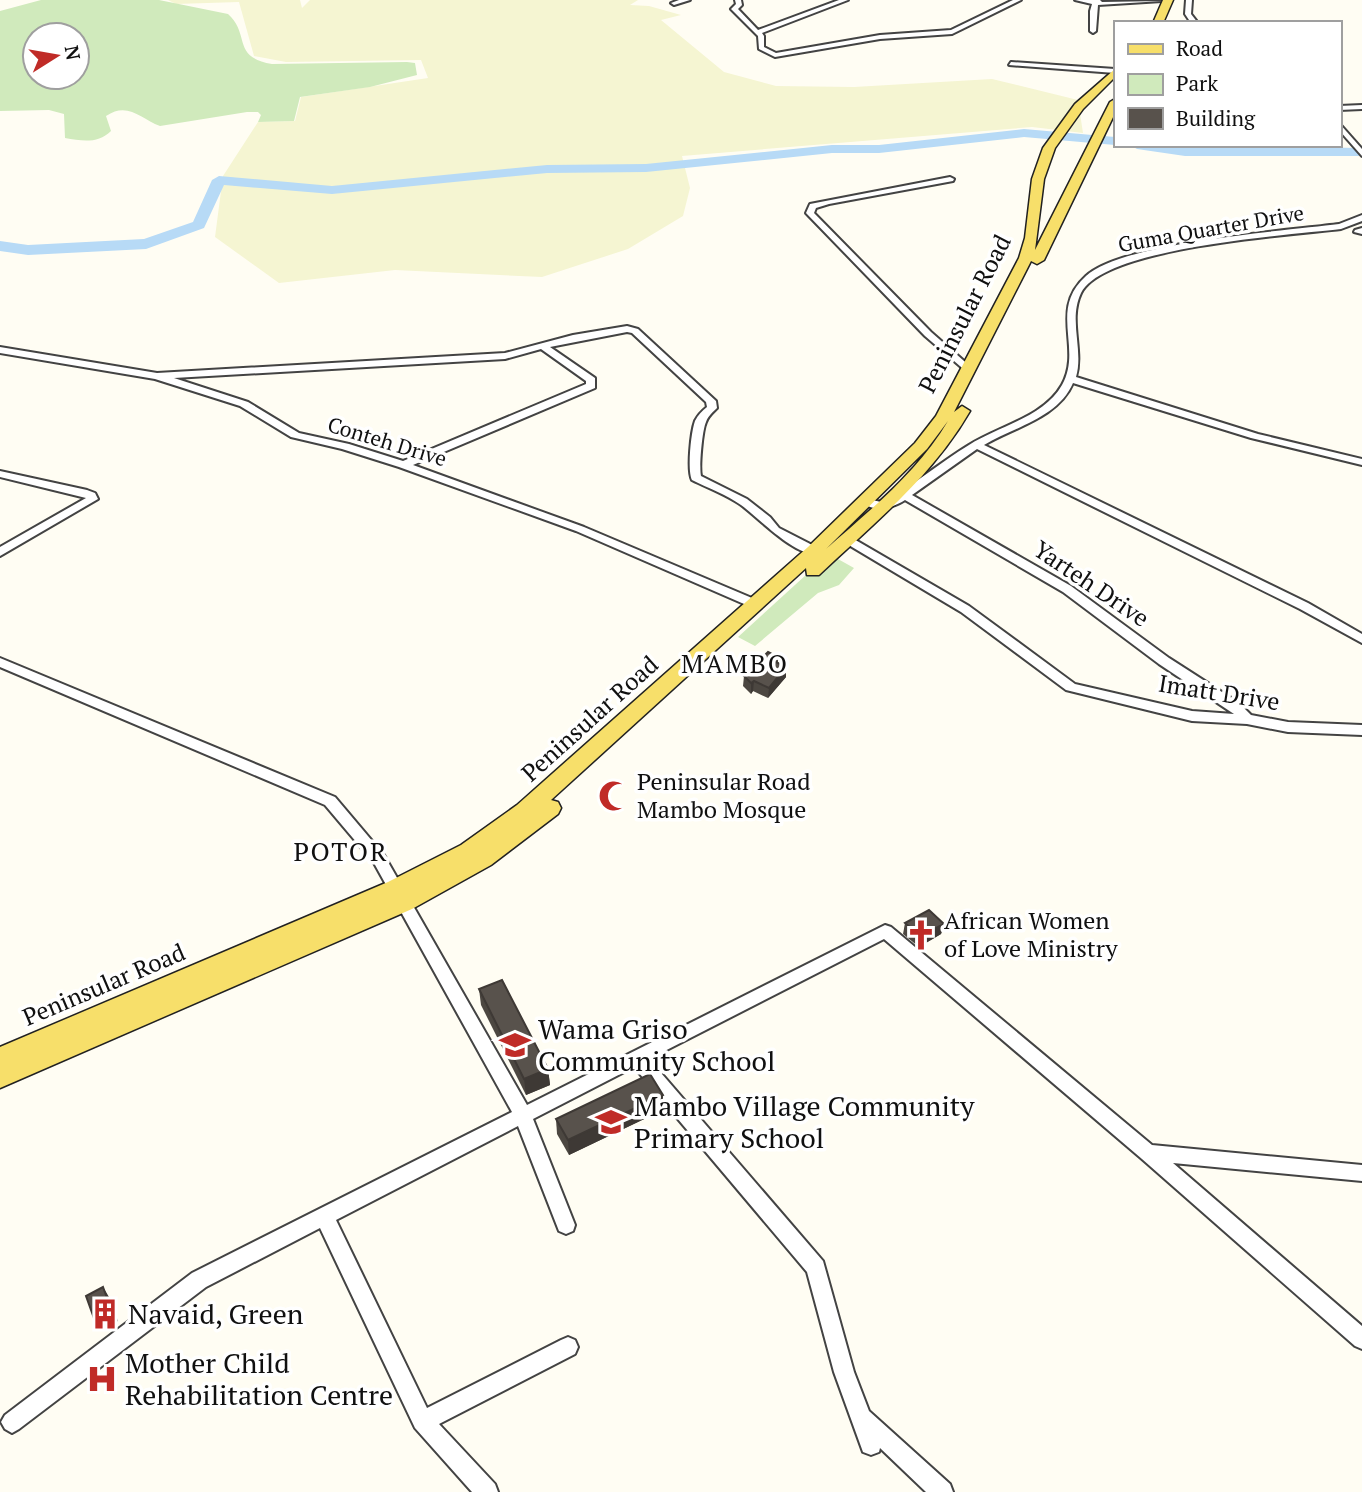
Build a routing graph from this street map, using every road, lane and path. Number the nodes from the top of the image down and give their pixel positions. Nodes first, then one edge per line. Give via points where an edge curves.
1 (687, 0) edge
2 (738, 0) edge
3 (845, 0) edge
4 (1018, 0) edge
5 (1078, 0) edge
6 (1159, 0) edge
7 (1168, 0) edge
8 (1189, 0) edge
9 (1097, 2) edge
10 (674, 3) dead end
11 (1150, 21) edge
12 (1159, 21) edge
13 (1193, 21) edge
14 (1093, 31) dead end
15 (758, 32) junction
16 (1011, 64) dead end
17 (1114, 71) edge
18 (1114, 72) edge
19 (1114, 104) edge
20 (1362, 107) edge
21 (1341, 108) edge
22 (1341, 128) edge
23 (1362, 154) edge
24 (950, 178) dead end
25 (1362, 218) edge
26 (544, 347) junction
27 (3, 352) edge
28 (968, 370) junction
29 (157, 376) junction
30 (1071, 379) junction
31 (976, 445) junction
32 (1362, 462) edge
33 (403, 465) junction
34 (0, 474) edge
35 (904, 495) junction
36 (873, 503) junction
37 (848, 541) junction
38 (814, 551) junction
39 (0, 552) edge
40 (755, 604) junction
41 (1362, 639) edge
42 (0, 662) edge
43 (640, 719) junction
44 (1247, 719) junction
45 (1362, 730) edge
46 (400, 895) junction
47 (636, 1057) junction
48 (0, 1059) edge
49 (22, 1066) junction
50 (0, 1077) edge
51 (0, 1084) edge
52 (523, 1115) junction
53 (1148, 1153) junction
54 (1362, 1173) edge
55 (324, 1216) junction
56 (566, 1225) dead end
57 (1362, 1339) edge
58 (568, 1347) dead end
59 (861, 1416) junction
60 (422, 1421) junction
61 (12, 1422) dead end
62 (871, 1444) dead end
63 (487, 1492) edge
64 (942, 1492) edge

1 - 10 street
2 - 15 street via 734,9
3 - 15 street
4 - 15 street via 952,32 880,37 785,54 761,48
5 - 9 street
6 - 9 street
6 - 11 main road
7 - 12 main road
8 - 13 street via 1188,14
9 - 14 street
16 - 17 street
18 - 28 main road, Peninsular Road via 1094,89 1054,144 1038,178 1030,247
19 - 36 main road, Peninsular Road via 960,415 941,446
20 - 21 street
22 - 23 street
24 - 28 street via 813,206 810,213
25 - 30 street, Guma Quarter Drive via 1341,226 1177,250 1093,275 1069,308
26 - 29 street via 466,359
26 - 33 street via 591,380 591,386
26 - 38 street via 620,329 635,331 711,401 712,408 697,425 692,460 696,478 743,501 775,530
27 - 29 street, Conteh Drive
28 - 36 main road, Peninsular Road via 943,417
29 - 33 street, Conteh Drive via 244,404 295,435
30 - 31 street via 1055,400 1025,422
30 - 32 street via 1255,436
31 - 35 street
31 - 41 street
33 - 40 street, Conteh Drive via 604,539
34 - 39 street via 83,492 92,499
35 - 36 street
35 - 44 street, Yarteh Drive via 1067,589 1164,661 1234,705
36 - 37 main road, Peninsular Road
36 - 38 main road, Peninsular Road
37 - 43 main road, Peninsular Road
37 - 44 street, Imatt Drive via 965,609 1071,687 1192,716
38 - 40 main road, Peninsular Road
40 - 43 main road, Peninsular Road
42 - 46 street via 330,801 379,859
43 - 46 main road, Peninsular Road via 512,840
44 - 45 street, Imatt Drive via 1288,727
46 - 48 main road, Peninsular Road
46 - 49 main road, Peninsular Road
46 - 52 street
47 - 52 street
47 - 53 street via 886,931
47 - 59 street via 816,1267 844,1372
49 - 50 main road, Peninsular Road
49 - 51 street
52 - 55 street
52 - 56 street
53 - 54 street
53 - 57 street
55 - 60 street
55 - 61 street via 199,1280
58 - 60 street
59 - 62 street
59 - 64 street
60 - 63 street

